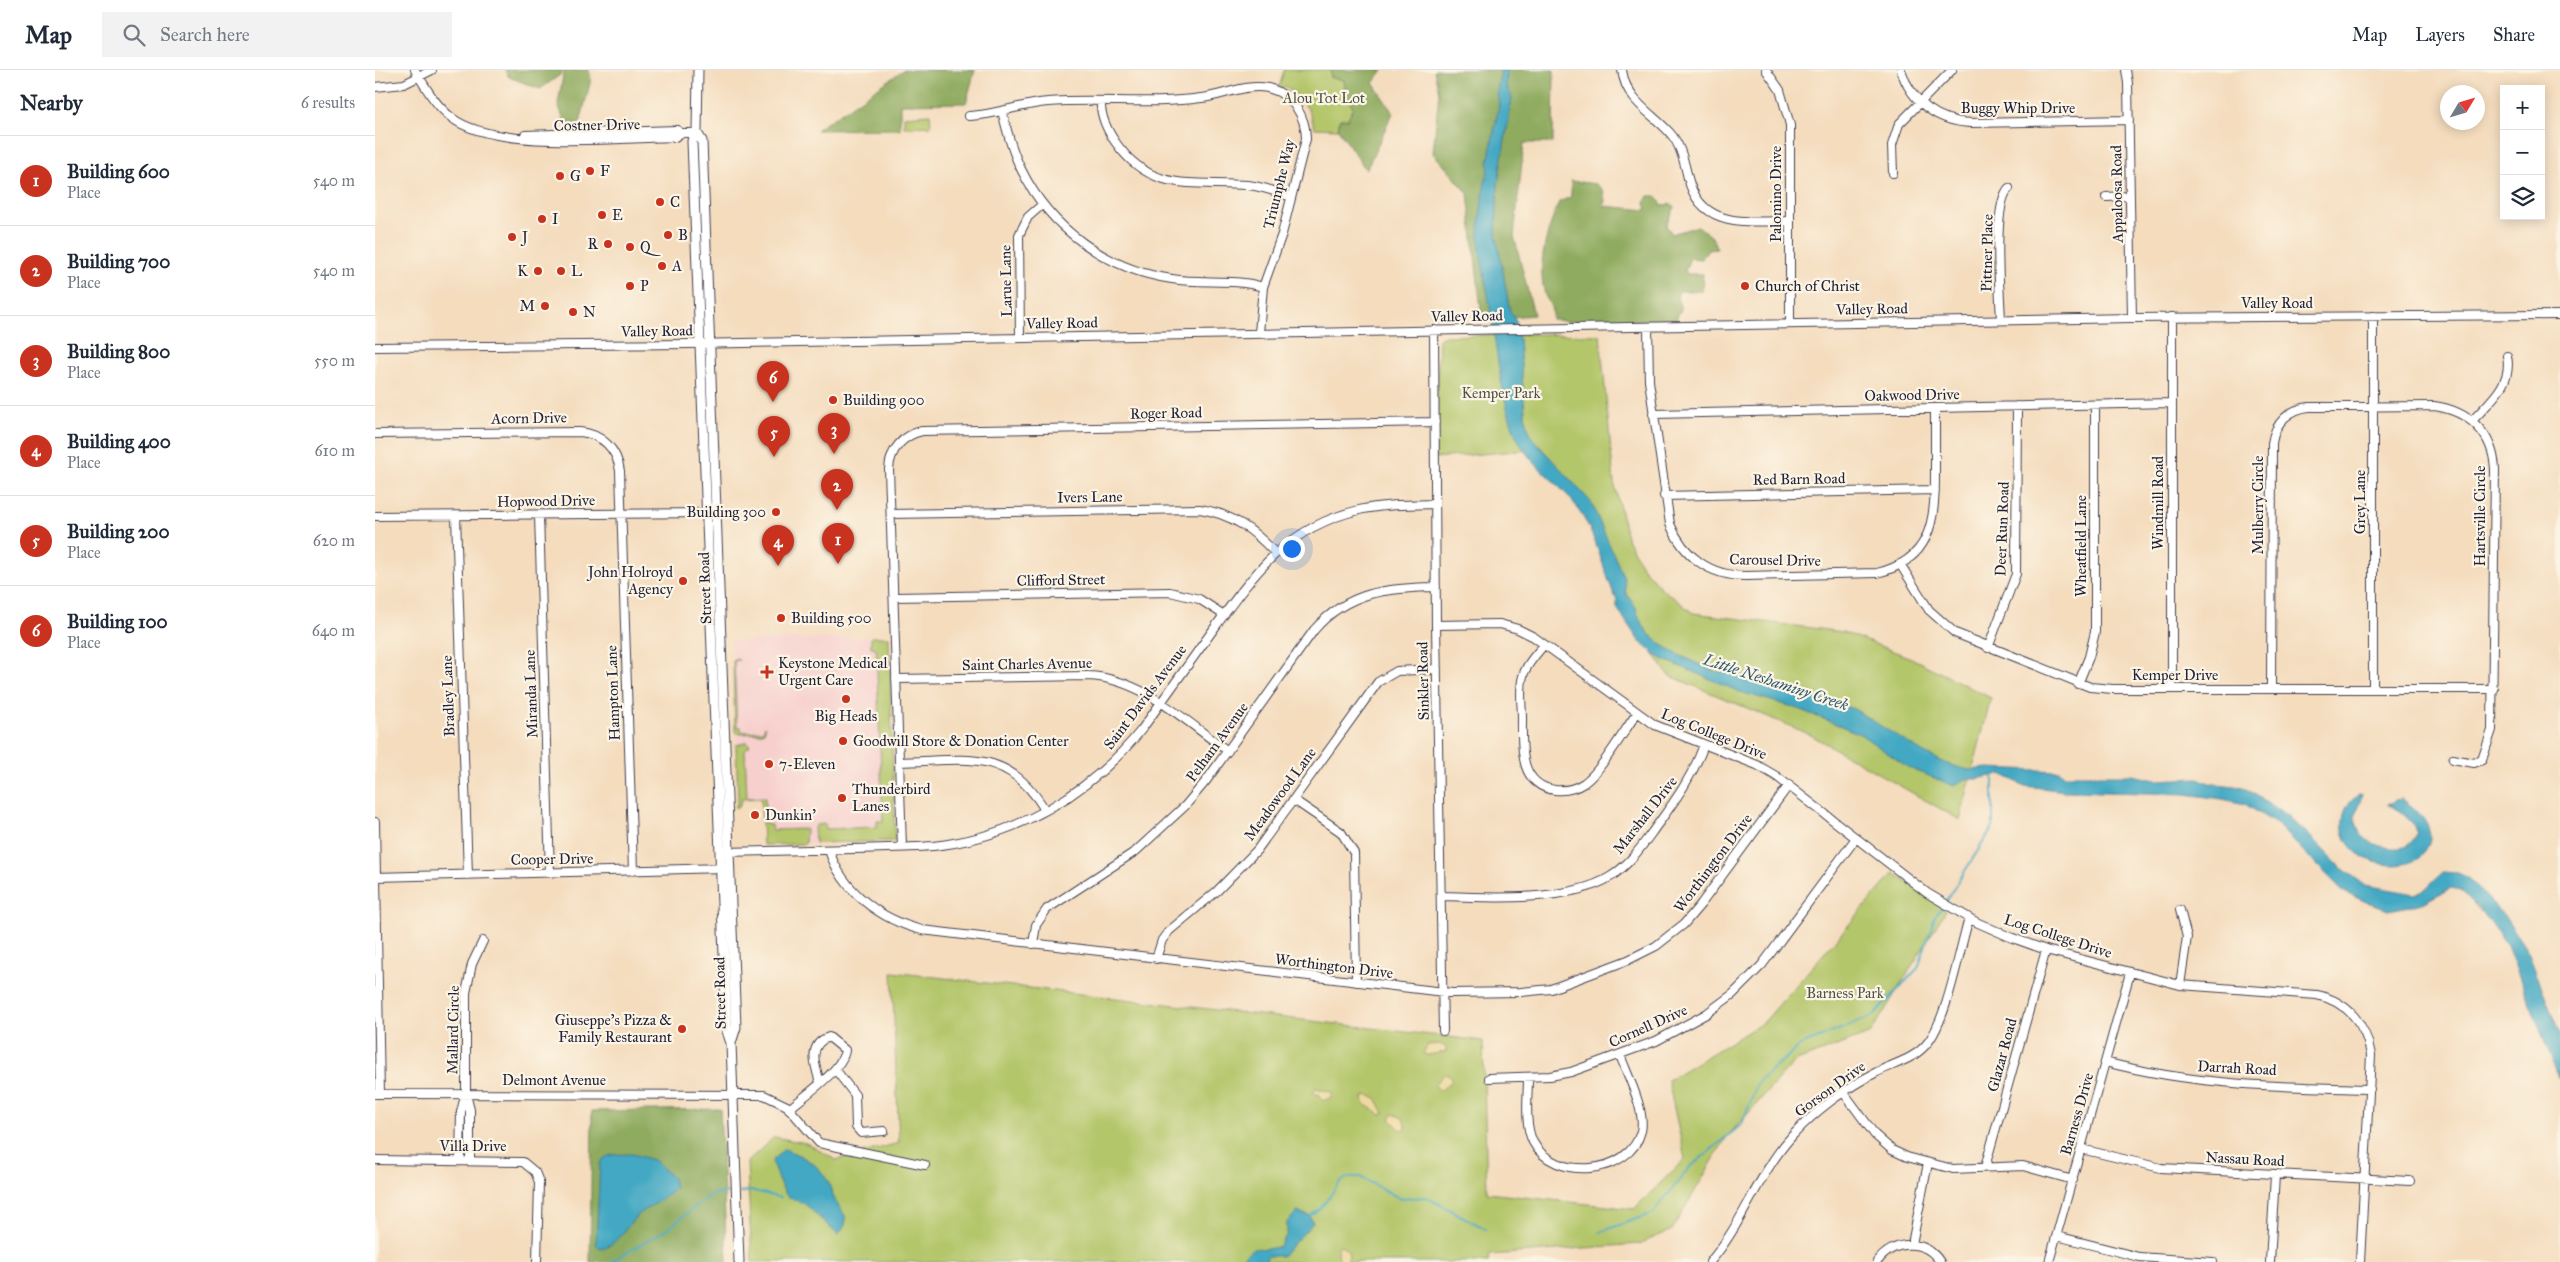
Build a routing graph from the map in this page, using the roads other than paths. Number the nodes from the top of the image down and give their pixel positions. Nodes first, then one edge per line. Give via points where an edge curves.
1 (432, 70) edge
2 (698, 70) edge
3 (1622, 70) edge
4 (1766, 70) edge
5 (1901, 70) edge
6 (1952, 70) edge
7 (2126, 70) edge
8 (417, 74) edge
9 (375, 87) edge
10 (1101, 101) junction
11 (1919, 102) junction
12 (1002, 111) junction
13 (969, 116) dead end
14 (2129, 120) junction
15 (697, 133) junction
16 (1893, 173) dead end
17 (2009, 188) dead end
18 (2131, 196) junction
19 (1291, 197) junction
20 (2106, 197) dead end
21 (1043, 204) junction
22 (1790, 221) junction
23 (1263, 287) junction
24 (2373, 316) junction
25 (2560, 316) edge
26 (2133, 318) junction
27 (2172, 318) junction
28 (2001, 320) junction
29 (1790, 324) junction
30 (1648, 327) junction
31 (1434, 330) junction
32 (1259, 333) junction
33 (1020, 338) junction
34 (700, 344) junction
35 (710, 344) junction
36 (375, 347) edge
37 (2507, 356) dead end
38 (2172, 403) junction
39 (2095, 405) junction
40 (2017, 406) junction
41 (2374, 407) junction
42 (1935, 408) junction
43 (1653, 414) junction
44 (2473, 421) junction
45 (1435, 422) junction
46 (375, 434) edge
47 (1935, 490) junction
48 (1665, 496) junction
49 (1435, 504) junction
50 (712, 513) junction
51 (621, 514) junction
52 (891, 514) junction
53 (539, 515) junction
54 (375, 516) edge
55 (456, 516) junction
56 (1275, 553) junction
57 (1901, 564) junction
58 (1435, 587) junction
59 (893, 597) junction
60 (1224, 615) junction
61 (1436, 625) junction
62 (1544, 645) junction
63 (1988, 648) junction
64 (1437, 670) junction
65 (896, 680) junction
66 (2078, 684) junction
67 (2172, 689) junction
68 (2271, 689) junction
69 (2373, 689) junction
70 (2494, 689) junction
71 (1160, 704) junction
72 (1637, 713) junction
73 (1704, 745) junction
74 (1228, 751) junction
75 (2453, 759) dead end
76 (899, 762) junction
77 (1789, 785) junction
78 (1294, 800) junction
79 (1045, 810) junction
80 (375, 822) edge
81 (1856, 838) junction
82 (902, 847) junction
83 (829, 850) junction
84 (725, 852) junction
85 (725, 868) junction
86 (633, 871) junction
87 (550, 873) junction
88 (468, 875) junction
89 (375, 877) edge
90 (1441, 896) junction
91 (2180, 910) dead end
92 (1969, 918) junction
93 (483, 941) dead end
94 (1033, 944) junction
95 (2046, 950) junction
96 (1157, 958) junction
97 (2130, 973) junction
98 (1356, 982) junction
99 (2180, 985) junction
100 (1443, 992) junction
101 (1443, 1031) dead end
102 (1620, 1055) junction
103 (2105, 1062) junction
104 (835, 1069) junction
105 (1528, 1077) junction
106 (1489, 1078) dead end
107 (820, 1082) junction
108 (2370, 1089) junction
109 (1844, 1093) junction
110 (378, 1094) edge
111 (466, 1094) junction
112 (733, 1095) junction
113 (789, 1109) junction
114 (884, 1131) dead end
115 (2081, 1149) junction
116 (375, 1160) edge
117 (460, 1160) junction
118 (470, 1160) junction
119 (1928, 1163) junction
120 (925, 1164) dead end
121 (1985, 1167) junction
122 (2275, 1175) junction
123 (2365, 1179) junction
124 (2073, 1180) junction
125 (2410, 1181) dead end
126 (2057, 1236) junction
127 (1912, 1244) junction
128 (537, 1262) edge
129 (739, 1262) edge
130 (1710, 1262) edge
131 (1877, 1262) edge
132 (1941, 1262) edge
133 (2049, 1262) edge
134 (2213, 1262) edge
135 (2270, 1262) edge
136 (2360, 1262) edge

1 - 8 street
2 - 15 main road, Street Road
3 - 22 street via 1636,101 1675,139 1693,192 1702,206 1720,218 1735,221
4 - 22 street, Palomino Drive via 1780,90 1789,113
5 - 11 street, Buggy Whip Drive
6 - 11 street
7 - 14 street, Appaloosa Road
8 - 9 street via 404,84
8 - 15 street, Costner Drive via 453,120 484,133 545,140 675,137 681,133
10 - 12 street, Triumphe Way via 1039,103
10 - 19 street via 1102,117 1115,142 1130,159 1152,174 1185,185 1252,185
10 - 19 street, Triumphe Way via 1196,99 1254,87 1269,88 1281,94 1297,108 1306,133
11 - 14 street, Buggy Whip Drive via 1935,114 1961,123
11 - 16 street via 1903,118 1896,131 1892,146
12 - 13 street, Triumphe Way
12 - 21 street via 1022,170
14 - 18 street, Appaloosa Road
15 - 34 main road, Street Road via 693,140
15 - 35 main road, Street Road via 702,141
17 - 28 street, Pittner Place via 2001,198 1998,230
18 - 20 street
18 - 26 street, Appaloosa Road
19 - 23 street, Triumphe Way
21 - 23 street via 1080,241 1134,270 1174,279 1232,281
21 - 33 street, Larue Lane via 1028,217 1019,235
22 - 29 street, Palomino Drive
23 - 32 street, Triumphe Way
24 - 25 street, Valley Road
24 - 27 street, Valley Road
24 - 41 street, Grey Lane
26 - 27 street, Valley Road
26 - 28 street, Valley Road
27 - 38 street, Windmill Road
28 - 29 street, Valley Road
29 - 30 street, Valley Road
30 - 31 street, Valley Road
30 - 43 street, Carousel Drive
31 - 32 street, Valley Road
31 - 45 street, Sinkler Road
32 - 33 street, Valley Road
33 - 35 street, Valley Road
34 - 35 street, Valley Road
34 - 36 street, Valley Road
34 - 50 main road, Street Road
35 - 50 main road, Street Road
37 - 44 street via 2506,380
38 - 39 street, Oakwood Drive
38 - 67 street, Windmill Road
39 - 40 street, Oakwood Drive
39 - 66 street, Wheatfield Lane via 2095,632
40 - 42 street, Oakwood Drive
40 - 63 street, Deer Run Road via 2016,574
41 - 44 street, Hartsville Circle via 2435,406 2453,410
41 - 68 street, Mulberry Circle via 2299,409 2287,415 2275,430 2272,443
41 - 69 street, Grey Lane
42 - 43 street, Oakwood Drive
42 - 47 street, Carousel Drive
43 - 48 street, Carousel Drive
44 - 70 street, Hartsville Circle via 2487,438 2494,461
45 - 49 street, Sinkler Road
45 - 52 street, Roger Road via 922,431 900,442 889,464
46 - 51 street, Acorn Drive via 591,434 604,441 617,459
47 - 48 street, Red Barn Road
47 - 57 street, Carousel Drive via 1930,530 1921,547
48 - 57 street, Carousel Drive via 1670,524 1685,550 1708,568 1726,575 1877,573
49 - 56 street, Saint Davids Avenue via 1387,506 1347,514 1315,526
49 - 58 street, Sinkler Road
50 - 51 street, Hopwood Drive
50 - 84 main road, Street Road
51 - 53 street, Hopwood Drive
51 - 86 street, Hampton Lane
52 - 56 street, Ivers Lane via 1200,509 1241,523
52 - 59 street
53 - 55 street, Hopwood Drive
53 - 87 street, Miranda Lane
54 - 55 street, Hopwood Drive
55 - 88 street, Bradley Lane
56 - 60 street, Saint Davids Avenue via 1250,578
57 - 63 street, Kemper Drive via 1936,619 1961,637
58 - 61 street, Sinkler Road
58 - 74 street, Pelham Avenue via 1378,590 1333,612 1314,630
59 - 60 street, Clifford Street via 1170,592 1199,599
59 - 65 street
60 - 71 street, Saint Davids Avenue
61 - 62 street, Log College Drive via 1501,624 1518,629
61 - 64 street, Sinkler Road
62 - 72 street, Log College Drive
62 - 72 street via 1527,666 1521,684 1523,756 1527,772 1536,782 1557,790 1584,783
63 - 66 street, Kemper Drive
64 - 78 street, Meadowood Lane via 1400,670 1379,682
64 - 90 street, Sinkler Road
65 - 71 street, Saint Charles Avenue via 1096,677 1125,683
65 - 76 street
66 - 67 street, Kemper Drive via 2101,688
67 - 68 street, Kemper Drive
68 - 69 street, Kemper Drive
69 - 70 street, Kemper Drive
70 - 75 street, Hartsville Circle via 2492,730 2485,756 2474,763
71 - 74 street, Saint Charles Avenue
71 - 79 street, Saint Davids Avenue via 1133,740 1104,770 1074,794
72 - 73 street, Log College Drive via 1655,725
73 - 77 street, Log College Drive via 1757,765
73 - 90 street, Marshall Drive via 1691,778 1639,850 1610,877 1563,894
74 - 94 street, Pelham Avenue via 1197,793 1151,838 1047,908 1037,925
76 - 79 street via 972,761 999,766 1028,784
76 - 82 street
77 - 81 street, Log College Drive
77 - 100 street, Worthington Drive via 1701,904 1684,924 1656,946 1551,989
78 - 96 street, Meadowood Lane via 1242,866 1169,930
78 - 98 street via 1341,832 1354,853
79 - 82 street, Saint Davids Avenue via 1011,827 983,836 934,846
80 - 89 street
81 - 92 street, Log College Drive via 1944,904
81 - 102 street, Cornell Drive via 1775,949 1738,990 1689,1025
82 - 83 street, Saint Davids Avenue
83 - 84 street, Saint Davids Avenue
83 - 94 street, Worthington Drive via 841,876 855,893 874,909 899,922 930,931
84 - 85 main road, Street Road
85 - 86 street, Cooper Drive
85 - 112 main road, Street Road via 727,1031 731,1043
86 - 87 street, Cooper Drive
87 - 88 street, Cooper Drive
88 - 89 street, Cooper Drive
89 - 110 street
90 - 100 street, Sinkler Road
91 - 99 street via 2187,937
92 - 95 street, Log College Drive
92 - 109 street, Gorson Drive via 1941,1017 1929,1041 1907,1060 1875,1073
93 - 111 street, Mallard Circle via 474,958 467,986
94 - 96 street, Worthington Drive
95 - 97 street, Log College Drive
95 - 121 street, Glazar Road
96 - 98 street, Worthington Drive
97 - 99 street, Log College Drive
97 - 103 street, Barness Drive
98 - 100 street, Worthington Drive
99 - 108 street, Log College Drive via 2317,995 2333,1000 2352,1013 2367,1037 2371,1056
100 - 101 street, Sinkler Road
102 - 105 street, Cornell Drive via 1564,1074
102 - 105 street via 1640,1108 1641,1131 1628,1154 1609,1165 1569,1167 1543,1155 1530,1133
103 - 108 street, Darrah Road via 2151,1074 2193,1080
103 - 115 street, Barness Drive
104 - 107 street
104 - 107 street via 841,1064 845,1050 829,1037 815,1047 814,1064
104 - 114 street via 855,1095 856,1126 861,1133
105 - 106 street, Cornell Drive
107 - 113 street
108 - 123 street, Log College Drive
109 - 119 street via 1883,1143 1907,1157
109 - 130 street, Gorson Drive via 1809,1120 1781,1149
110 - 111 street, Delmont Avenue
111 - 112 street, Delmont Avenue
111 - 117 street via 461,1112
111 - 118 street via 470,1110
112 - 113 street, Delmont Avenue via 764,1095
112 - 129 main road, Street Road
113 - 120 street, Delmont Avenue via 819,1143
115 - 122 street, Nassau Road via 2161,1168
115 - 124 street, Barness Drive
116 - 117 street, Villa Drive
117 - 118 street, Villa Drive
118 - 128 street, Villa Drive via 517,1160 535,1172 539,1182
119 - 121 street via 1953,1169
119 - 127 street
121 - 124 street via 2023,1166
122 - 123 street, Nassau Road
122 - 135 street
123 - 125 street, Nassau Road
123 - 136 street, Log College Drive
124 - 126 street, Barness Drive
126 - 133 street, Barness Drive
126 - 134 street via 2139,1257
127 - 131 street via 1899,1244 1884,1252
127 - 132 street via 1930,1251

